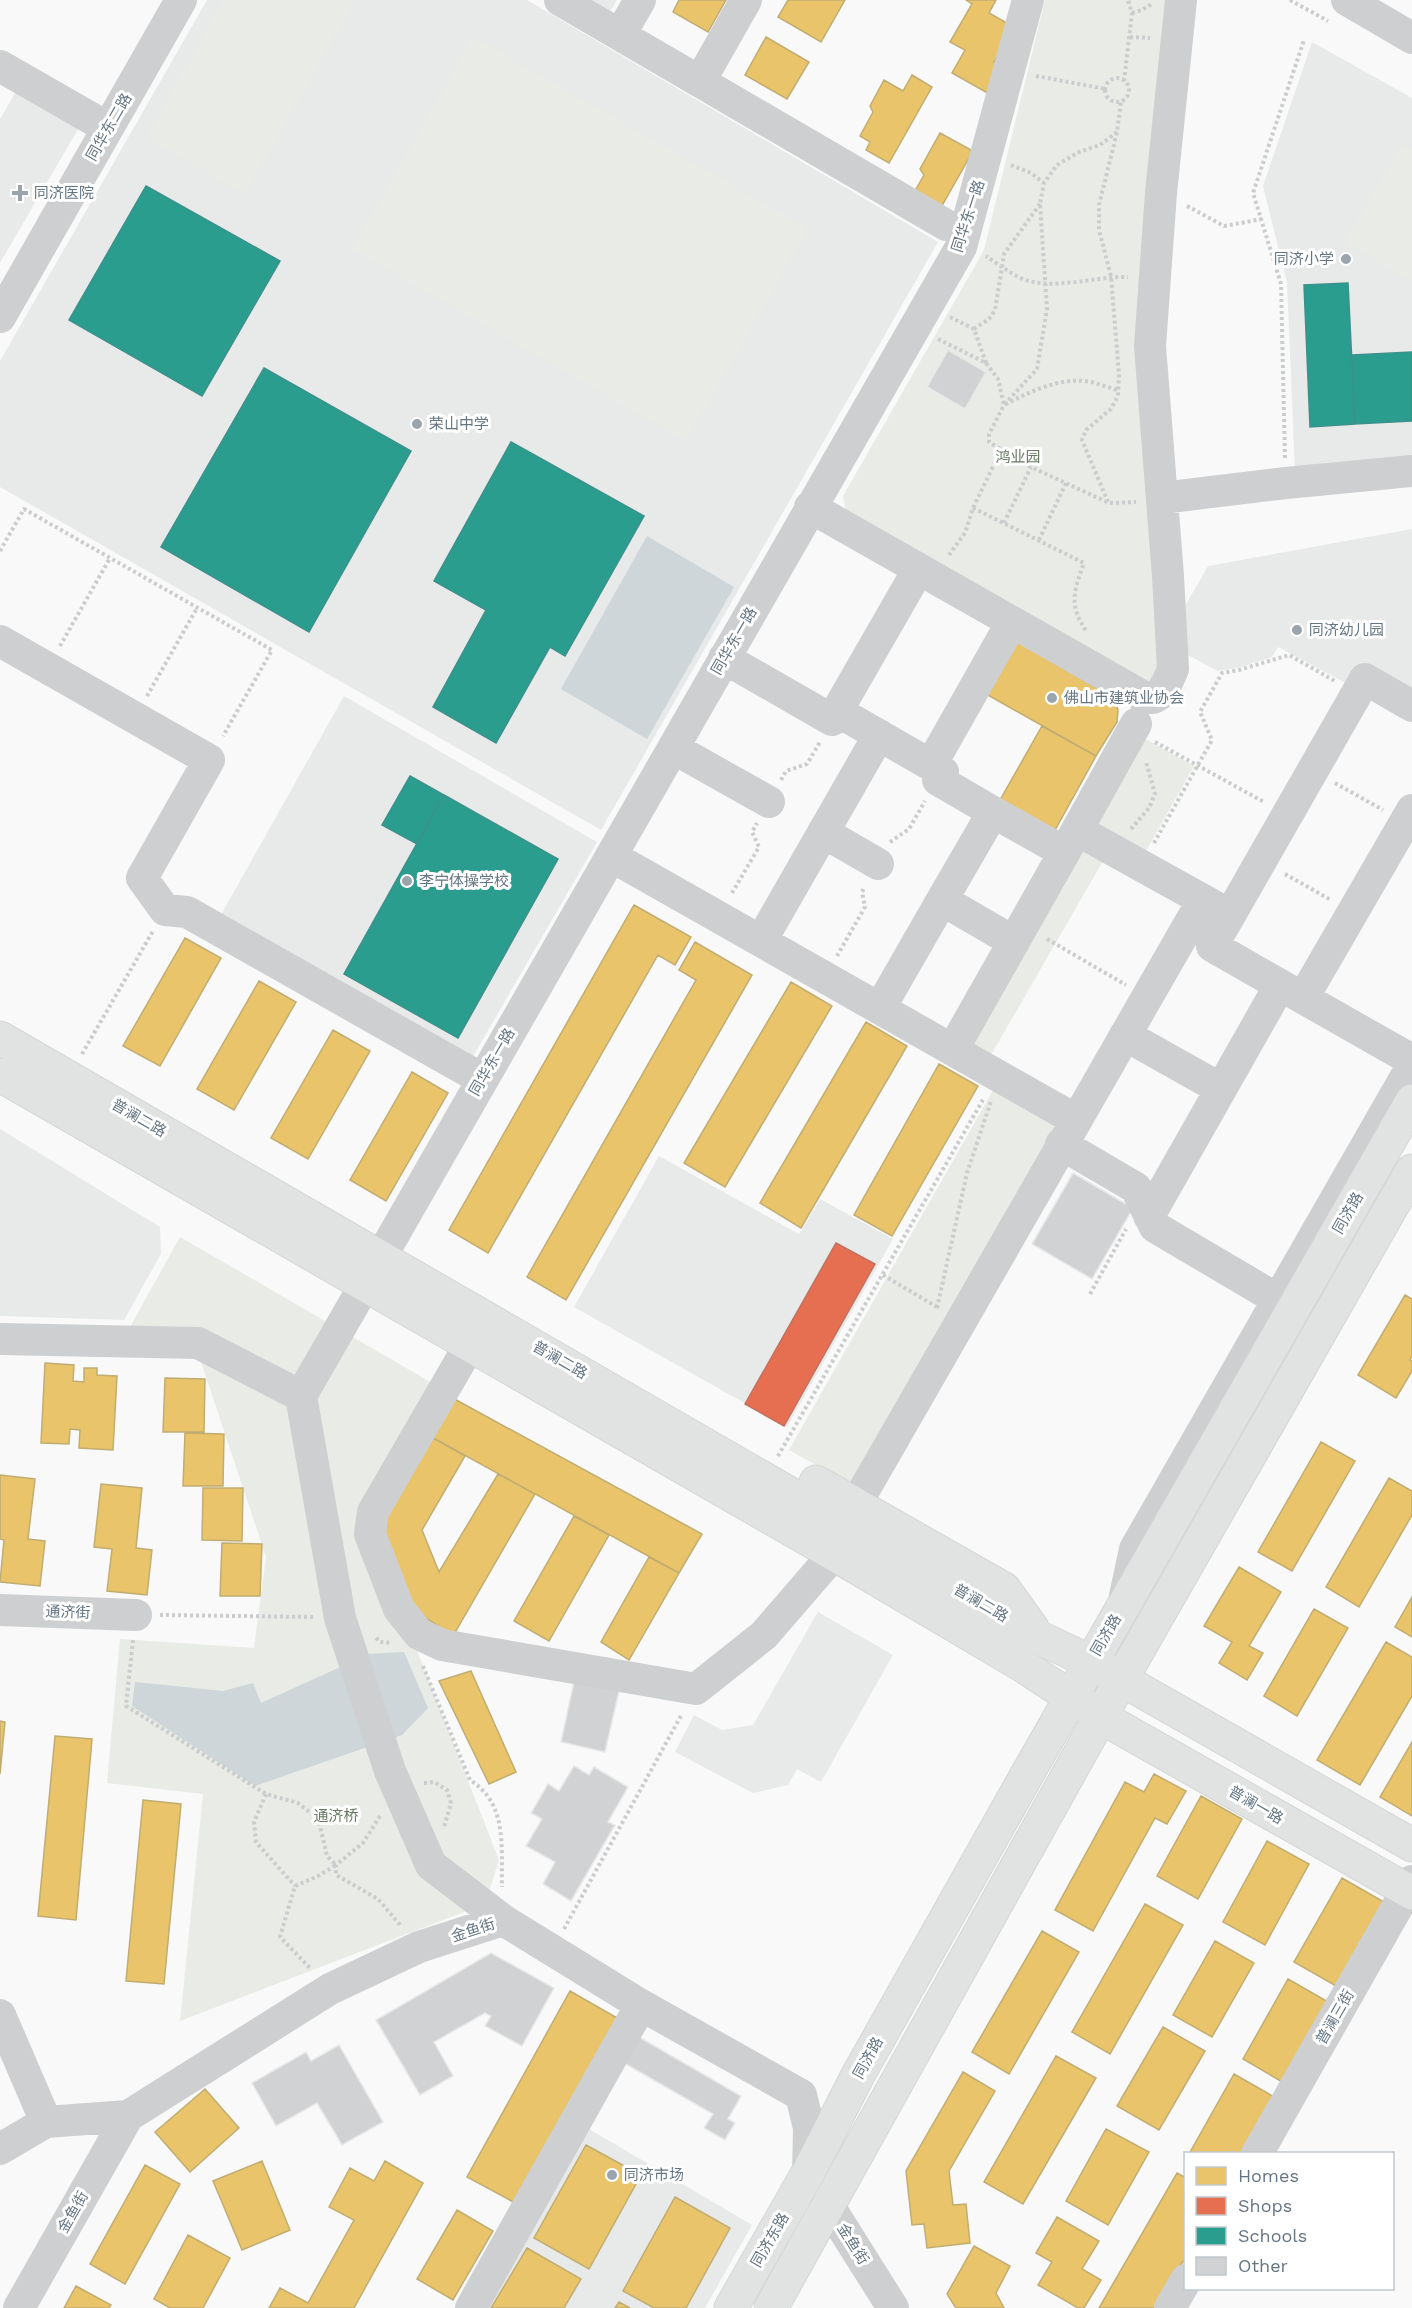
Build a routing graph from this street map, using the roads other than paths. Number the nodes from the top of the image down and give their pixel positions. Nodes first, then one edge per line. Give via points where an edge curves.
1 (181, 0) edge
2 (560, 0) edge
3 (640, 0) edge
4 (746, 0) edge
5 (1028, 0) edge
6 (1181, 0) edge
7 (1347, 0) edge
8 (621, 35) junction
9 (1412, 38) edge
10 (0, 66) edge
11 (700, 81) junction
12 (108, 128) junction
13 (946, 225) dead end
14 (8, 285) edge
15 (0, 317) edge
16 (1412, 471) edge
17 (1147, 500) junction
18 (810, 507) junction
19 (913, 579) dead end
20 (1012, 622) junction
21 (0, 641) edge
22 (724, 658) junction
23 (1412, 706) edge
24 (837, 711) junction
25 (1138, 730) road end
26 (879, 735) junction
27 (673, 748) junction
28 (931, 765) junction
29 (769, 802) dead end
30 (993, 812) junction
31 (1408, 816) edge
32 (823, 832) junction
33 (1071, 841) junction
34 (610, 856) junction
35 (878, 864) dead end
36 (942, 900) junction
37 (1203, 900) junction
38 (1230, 915) junction
39 (1185, 931) junction
40 (1018, 933) junction
41 (761, 941) junction
42 (1212, 946) junction
43 (1292, 991) junction
44 (880, 1008) junction
45 (0, 1015) edge
46 (1125, 1035) junction
47 (0, 1038) edge
48 (953, 1049) junction
49 (1412, 1060) edge
50 (1412, 1066) edge
51 (0, 1075) edge
52 (482, 1079) junction
53 (1221, 1089) junction
54 (0, 1094) edge
55 (1412, 1101) edge
56 (1069, 1132) junction
57 (1382, 1136) junction
58 (1412, 1171) edge
59 (1412, 1207) edge
60 (1146, 1208) junction
61 (386, 1247) junction
62 (360, 1291) junction
63 (1277, 1299) junction
64 (0, 1338) edge
65 (461, 1360) junction
66 (301, 1396) junction
67 (856, 1504) junction
68 (827, 1562) junction
69 (1124, 1604) junction
70 (0, 1610) edge
71 (136, 1615) road end
72 (1154, 1622) junction
73 (1038, 1636) junction
74 (1090, 1662) junction
75 (1121, 1680) junction
76 (1071, 1697) junction
77 (1101, 1717) junction
78 (1412, 1845) edge
79 (1410, 1888) edge
80 (503, 1920) junction
81 (641, 2005) junction
82 (0, 2015) edge
83 (128, 2116) junction
84 (46, 2122) junction
85 (0, 2149) edge
86 (1258, 2152) edge
87 (808, 2173) junction
88 (829, 2206) junction
89 (1184, 2282) edge
90 (19, 2308) edge
91 (471, 2308) edge
92 (731, 2308) edge
93 (771, 2308) edge
94 (892, 2308) edge
95 (1170, 2308) edge

1 - 12 street, 同华东二路
2 - 8 street
3 - 8 street
4 - 11 street
5 - 18 street, 同华东一路 via 961,247
6 - 17 street via 1149,346
7 - 9 street
8 - 11 street
10 - 12 street
11 - 13 street
12 - 14 street, 同华东二路
14 - 15 street, 同华东二路
16 - 17 street
17 - 20 street via 1173,669 1160,694 1144,697
18 - 20 street
18 - 22 street, 同华东一路
19 - 24 street
20 - 28 street
21 - 52 street via 209,760 142,878 165,910 187,912
22 - 24 street via 832,720
22 - 27 street, 同华东一路
23 - 38 street via 1365,679
24 - 26 street
25 - 33 street
26 - 28 street
26 - 32 street
27 - 29 street
27 - 34 street, 同华东一路
28 - 30 street via 943,772 938,780
30 - 33 street
30 - 36 street
31 - 43 street via 1352,912
32 - 35 street
32 - 41 street
33 - 37 street via 1129,859
33 - 40 street
34 - 41 street
34 - 52 street, 同华东一路
36 - 40 street
36 - 44 street
37 - 38 street
37 - 39 street
38 - 42 street
39 - 42 street
39 - 46 street
40 - 48 street
41 - 44 street
42 - 43 street
43 - 49 street
43 - 53 street
44 - 48 street
45 - 61 main road
46 - 53 street
46 - 56 street
47 - 61 main road, 普澜二路
48 - 56 street via 1001,1077
50 - 57 street
51 - 62 main road
52 - 61 street, 同华东一路
53 - 60 street
54 - 62 main road
55 - 57 main road, 同济路
56 - 60 street via 1136,1188
56 - 67 street
57 - 63 street
57 - 69 main road, 同济路
58 - 72 main road
59 - 72 main road via 1197,1583
60 - 63 street via 1155,1227
61 - 62 street, 同华东一路
61 - 67 main road
61 - 73 main road, 普澜二路
62 - 65 main road
62 - 66 street, 同华东一路
62 - 68 main road
63 - 69 street via 1135,1549
64 - 66 street via 198,1343
65 - 68 main road
65 - 68 street via 373,1512 370,1534 399,1609 419,1634 442,1646 696,1689 764,1635
66 - 80 street via 340,1618 392,1777 431,1865
67 - 73 main road via 1004,1589
68 - 76 main road via 1022,1665
69 - 74 main road, 同济路
70 - 71 street, 通济街
72 - 75 main road
73 - 74 main road, 普澜二路
74 - 75 main road, 普澜二路
74 - 76 main road, 同济路
75 - 77 main road
75 - 78 main road
76 - 77 main road
76 - 87 main road, 同济路 via 858,2075
77 - 79 main road, 普澜一路
77 - 88 main road
79 - 86 street, 普澜三街
80 - 81 street, 金鱼街
80 - 83 street, 金鱼街 via 419,1947 330,1989
81 - 87 street, 金鱼街 via 801,2095 809,2128
81 - 91 street
82 - 84 street
83 - 84 street
83 - 90 street, 金鱼街
84 - 85 street
87 - 88 street, 金鱼街
87 - 92 main road, 同济东路
88 - 93 main road
88 - 94 street, 金鱼街
89 - 95 street

